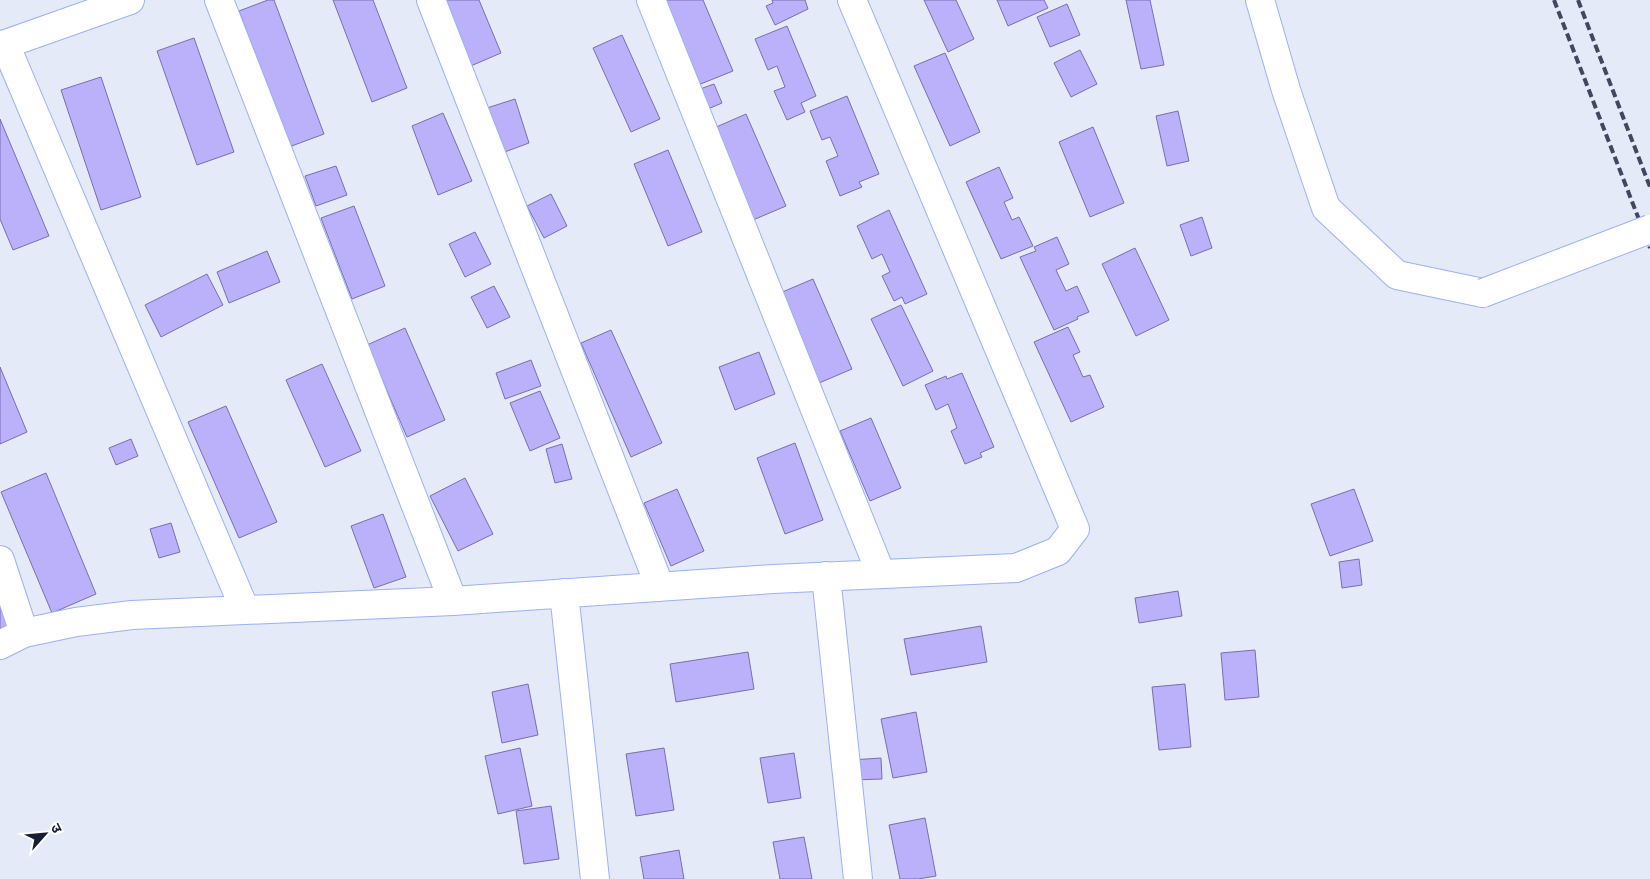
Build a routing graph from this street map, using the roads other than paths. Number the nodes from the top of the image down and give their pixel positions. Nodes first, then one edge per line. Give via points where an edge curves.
1 (130, 0) edge
2 (219, 0) edge
3 (431, 0) edge
4 (651, 0) edge
5 (852, 0) edge
6 (1260, 0) edge
7 (2, 45) edge
8 (1650, 229) edge
9 (0, 560) edge
10 (881, 574) junction
11 (826, 576) junction
12 (660, 587) junction
13 (564, 593) junction
14 (453, 601) junction
15 (246, 610) junction
16 (24, 633) junction
17 (0, 645) edge
18 (595, 879) edge
19 (858, 879) edge

1 - 7 street
2 - 14 street
3 - 12 street
4 - 10 street
5 - 10 street via 1075,529 1058,551 1016,568
6 - 8 street, bridge via 1326,208 1397,275 1483,294
7 - 15 street
9 - 16 street
10 - 11 street
11 - 12 street
11 - 19 street
12 - 13 street
13 - 14 street
13 - 18 street
14 - 15 street
15 - 16 street via 132,615
16 - 17 street

